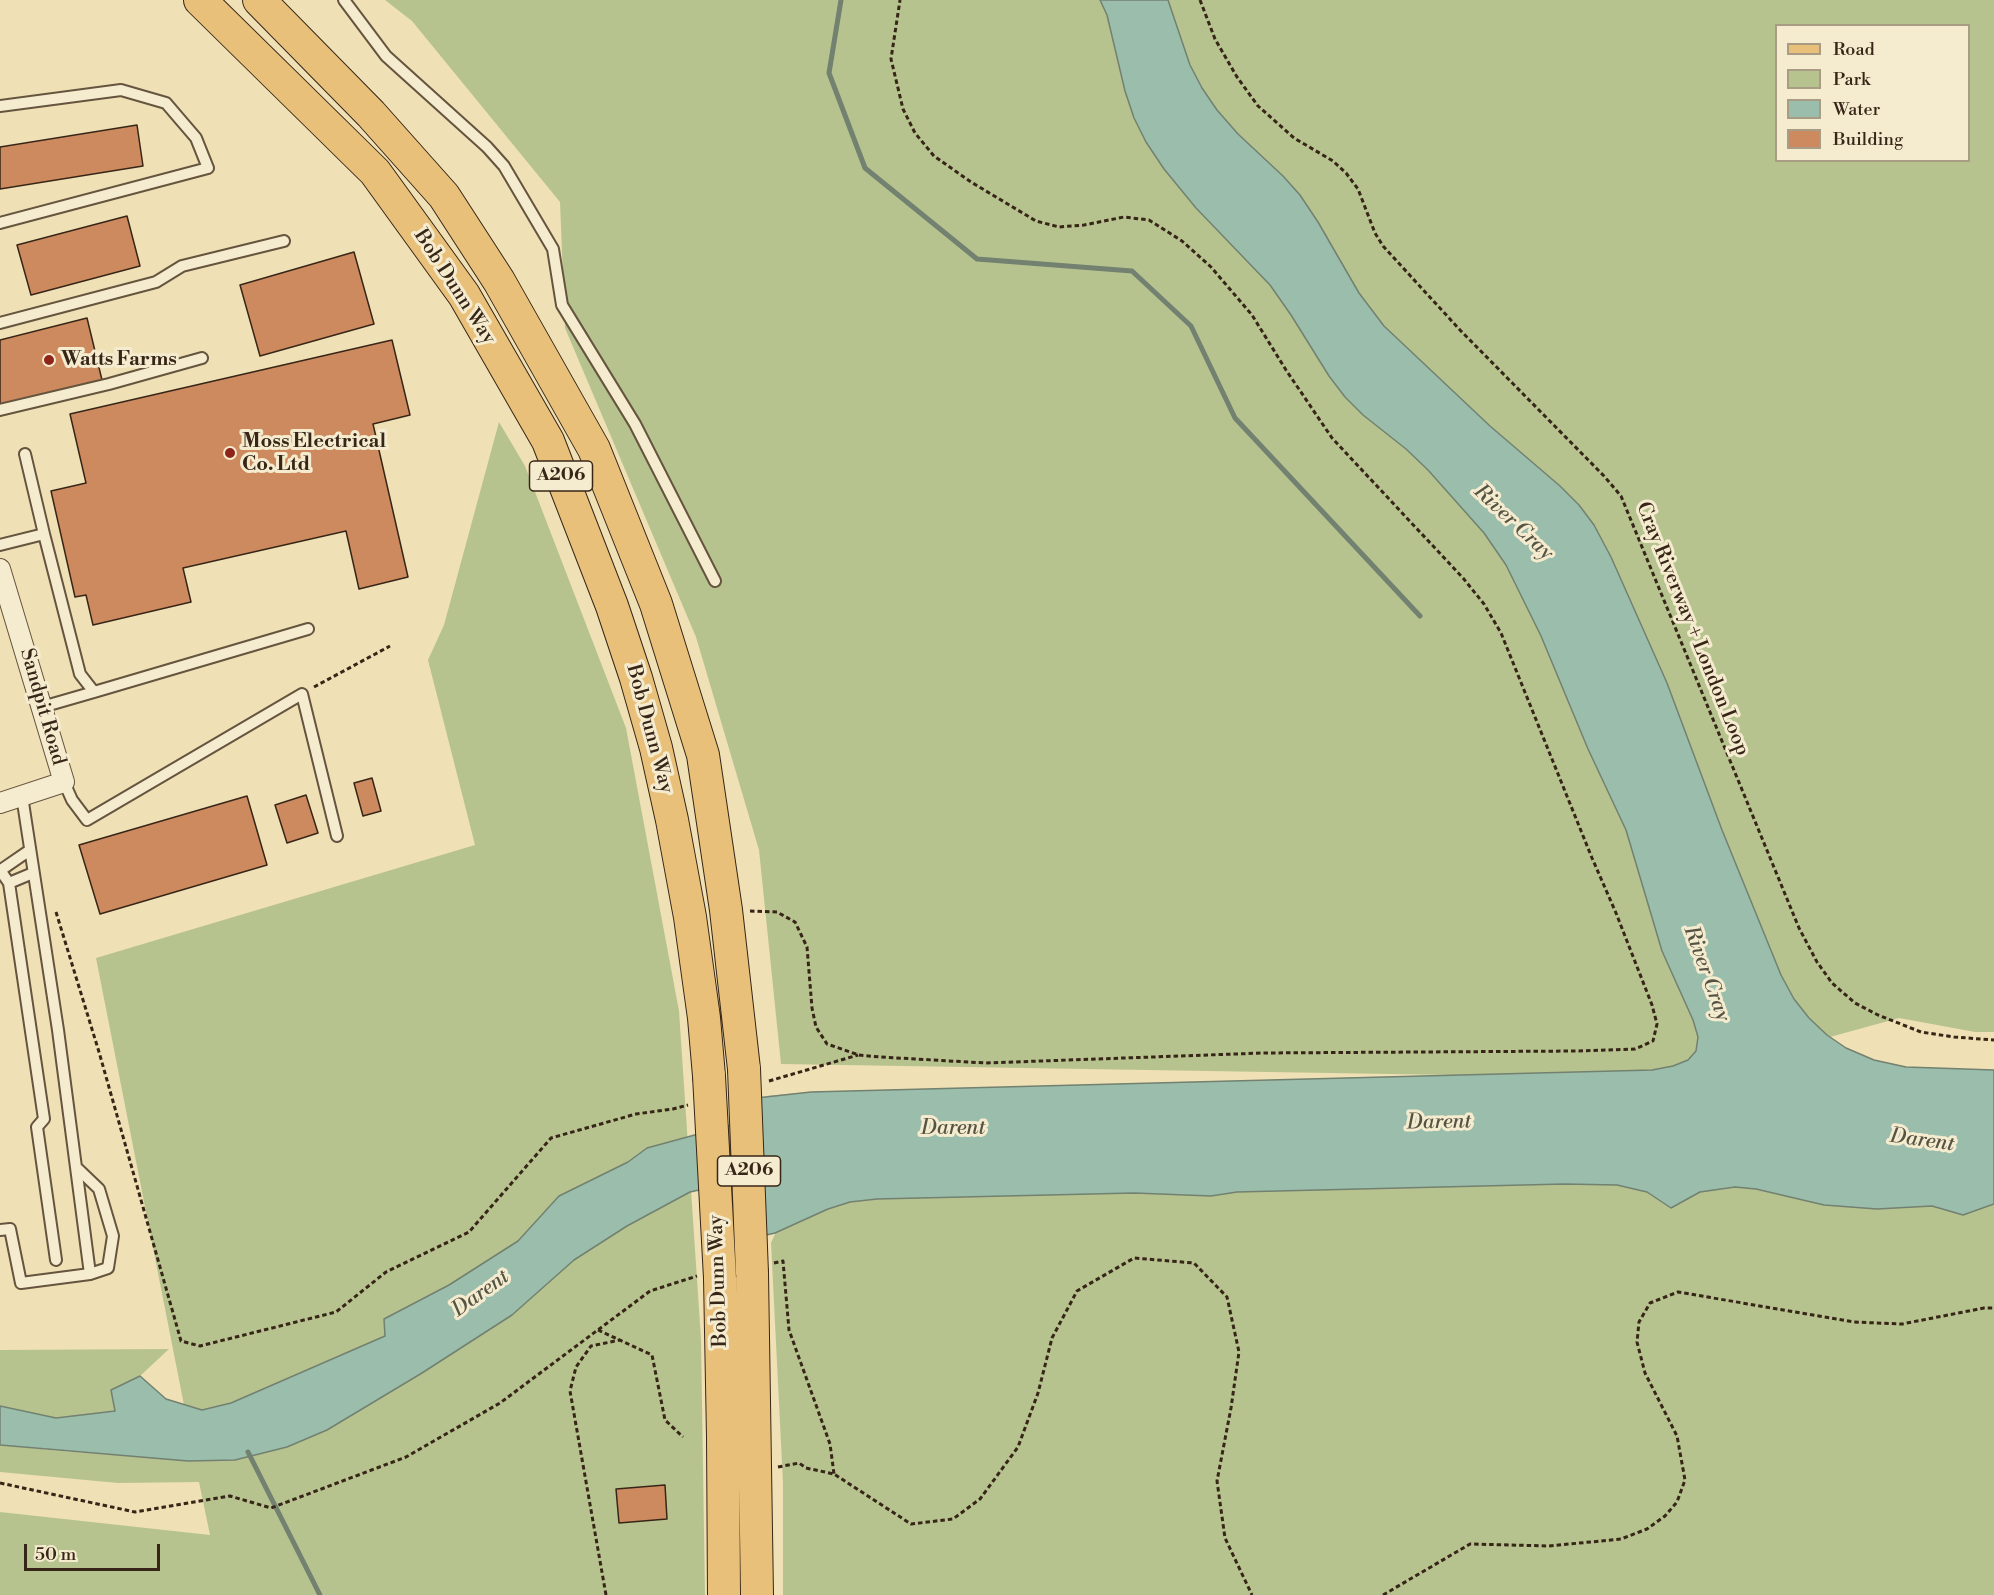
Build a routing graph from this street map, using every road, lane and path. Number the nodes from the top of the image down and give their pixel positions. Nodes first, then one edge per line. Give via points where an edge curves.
1 (200, 0) edge
2 (259, 0) edge
3 (344, 0) edge
4 (900, 0) edge
5 (1200, 0) edge
6 (0, 105) edge
7 (0, 223) edge
8 (284, 241) dead end
9 (0, 322) edge
10 (202, 358) dead end
11 (0, 410) edge
12 (25, 454) dead end
13 (44, 534) junction
14 (0, 545) edge
15 (0, 569) edge
16 (715, 581) dead end
17 (308, 629) dead end
18 (390, 646) dead end
19 (94, 692) junction
20 (302, 694) junction
21 (42, 707) junction
22 (64, 782) junction
23 (22, 796) junction
24 (0, 803) edge
25 (337, 836) dead end
26 (30, 850) junction
27 (1, 870) edge
28 (33, 873) junction
29 (9, 883) junction
30 (55, 909) dead end
31 (742, 911) dead end
32 (1994, 1040) edge
33 (859, 1055) junction
34 (752, 1076) junction
35 (702, 1089) junction
36 (76, 1168) junction
37 (0, 1230) edge
38 (56, 1260) dead end
39 (783, 1261) dead end
40 (90, 1274) junction
41 (650, 1291) dead end
42 (1994, 1308) edge
43 (598, 1330) junction
44 (620, 1340) junction
45 (683, 1437) dead end
46 (772, 1468) dead end
47 (834, 1474) junction
48 (0, 1483) edge
49 (606, 1595) edge
50 (724, 1595) edge
51 (757, 1595) edge
52 (1252, 1595) edge
53 (1383, 1595) edge

1 - 35 main road, Bob Dunn Way / A206 via 375,172 464,295 548,441 612,606 656,748 700,986
2 - 34 main road, Bob Dunn Way / A206 via 371,114 444,196 499,280 594,450 656,604 703,755
3 - 16 lane via 386,56 504,166 553,249 562,305 635,424
4 - 33 path via 891,59 903,109 915,133 934,156 1036,221 1059,227 1124,217 1149,220 1182,241 1211,267 1252,315 1332,438 1484,604 1501,633 1621,924 1657,1024 1653,1041 1635,1049 1263,1053 986,1063
5 - 32 path, Cray Riverway + London Loop via 1215,39 1258,106 1294,138 1346,172 1358,189 1383,246 1621,496 1799,928 1832,983 1878,1016 1921,1032
6 - 7 lane via 121,90 166,103 196,138 208,168
8 - 9 lane via 182,266 156,282
10 - 11 lane
12 - 13 lane
13 - 14 lane
13 - 19 lane via 81,674
15 - 21 street, Sandpit Road
17 - 19 lane
18 - 20 path
19 - 21 lane
20 - 22 lane via 87,820
20 - 25 lane
21 - 22 street, Sandpit Road
22 - 23 street, Sandpit Road
23 - 24 street, Sandpit Road
23 - 26 lane
26 - 27 lane
26 - 28 lane
27 - 29 lane
28 - 29 lane
28 - 36 lane
29 - 38 lane via 44,1119 37,1127
30 - 35 path via 181,1341 200,1346 336,1312 386,1272 469,1232 551,1138 636,1114 673,1109
31 - 33 path via 777,912 795,922 807,947 816,1027 827,1044
33 - 34 path
34 - 51 main road, Bob Dunn Way / A206, bridge
35 - 50 main road, Bob Dunn Way / A206, bridge via 720,1278
36 - 40 lane
36 - 40 lane via 99,1189 113,1236 108,1268
37 - 40 lane via 10,1229 21,1283
39 - 47 path via 789,1330 830,1444
41 - 43 path
42 - 53 path via 1902,1324 1854,1322 1678,1292 1650,1303 1639,1322 1637,1342 1645,1373 1677,1436 1685,1480 1677,1502 1665,1516 1647,1529 1621,1539 1549,1546 1470,1544
43 - 44 path
43 - 48 path via 500,1403 406,1457 271,1508 230,1496 135,1512
44 - 45 path via 652,1355 665,1420
44 - 49 path via 591,1346 576,1367 570,1390
46 - 47 path via 799,1462 806,1468
47 - 52 path via 911,1524 953,1519 980,1499 1018,1447 1038,1393 1052,1338 1077,1291 1134,1258 1194,1263 1227,1297 1239,1352 1217,1481 1225,1538

